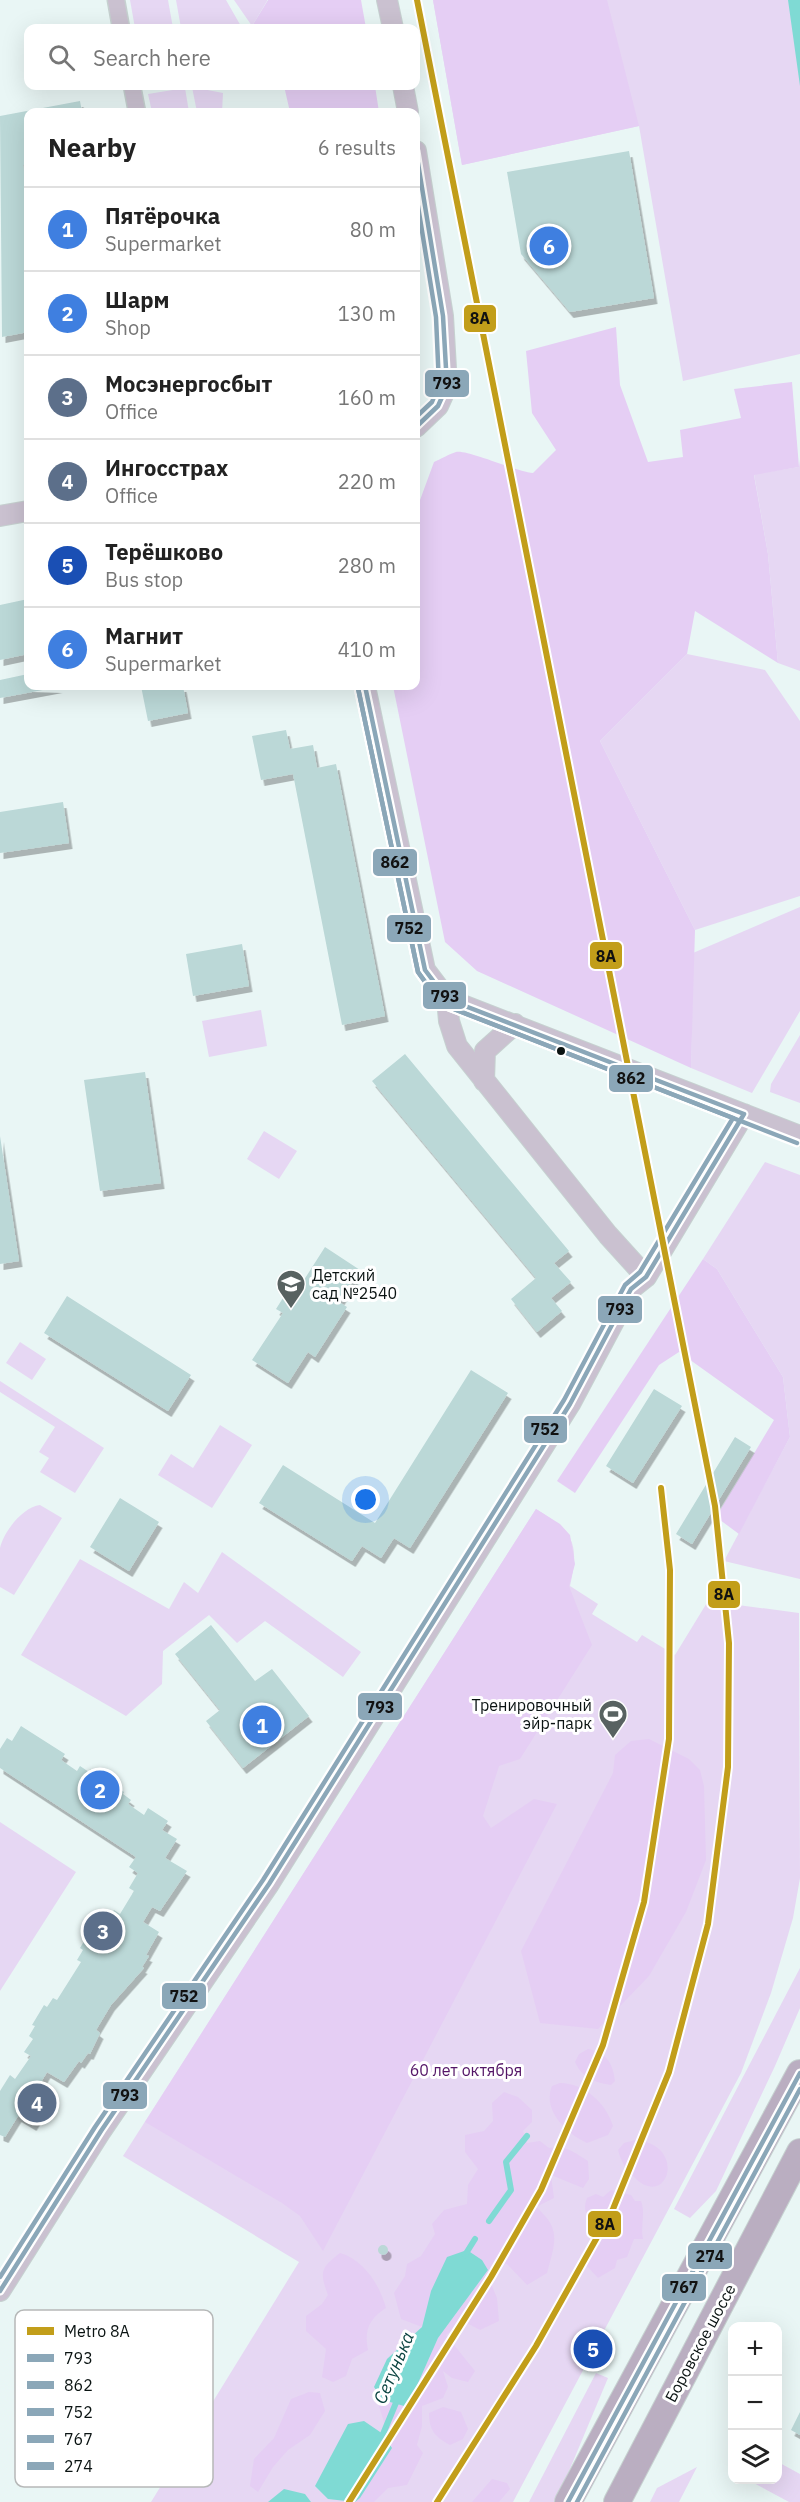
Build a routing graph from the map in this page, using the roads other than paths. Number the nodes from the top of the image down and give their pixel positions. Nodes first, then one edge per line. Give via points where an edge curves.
1 (116, 0) edge
2 (387, 0) edge
3 (120, 24) edge
4 (392, 24) edge
5 (133, 90) edge
6 (404, 90) edge
7 (136, 108) edge
8 (407, 108) edge
9 (420, 175) edge
10 (420, 424) edge
11 (24, 512) edge
12 (0, 516) edge
13 (366, 690) edge
14 (447, 999) junction
15 (514, 1024) junction
16 (484, 1081) junction
17 (744, 1114) junction
18 (800, 1136) edge
19 (646, 1277) junction
20 (800, 2073) edge
21 (800, 2152) edge
22 (0, 2291) edge
23 (568, 2502) edge
24 (617, 2502) edge

1 - 3 street
2 - 4 street
5 - 7 street
6 - 8 street
9 - 10 street via 444,316 447,386 438,406
11 - 12 street
13 - 14 street via 425,969
14 - 15 street
14 - 16 street via 457,1046
15 - 16 street via 485,1052
15 - 17 street
16 - 19 street
17 - 18 street
17 - 19 street
19 - 22 street via 631,1289 570,1404 269,1884 101,2131
20 - 23 main road
21 - 24 main road, Боровское шоссе

